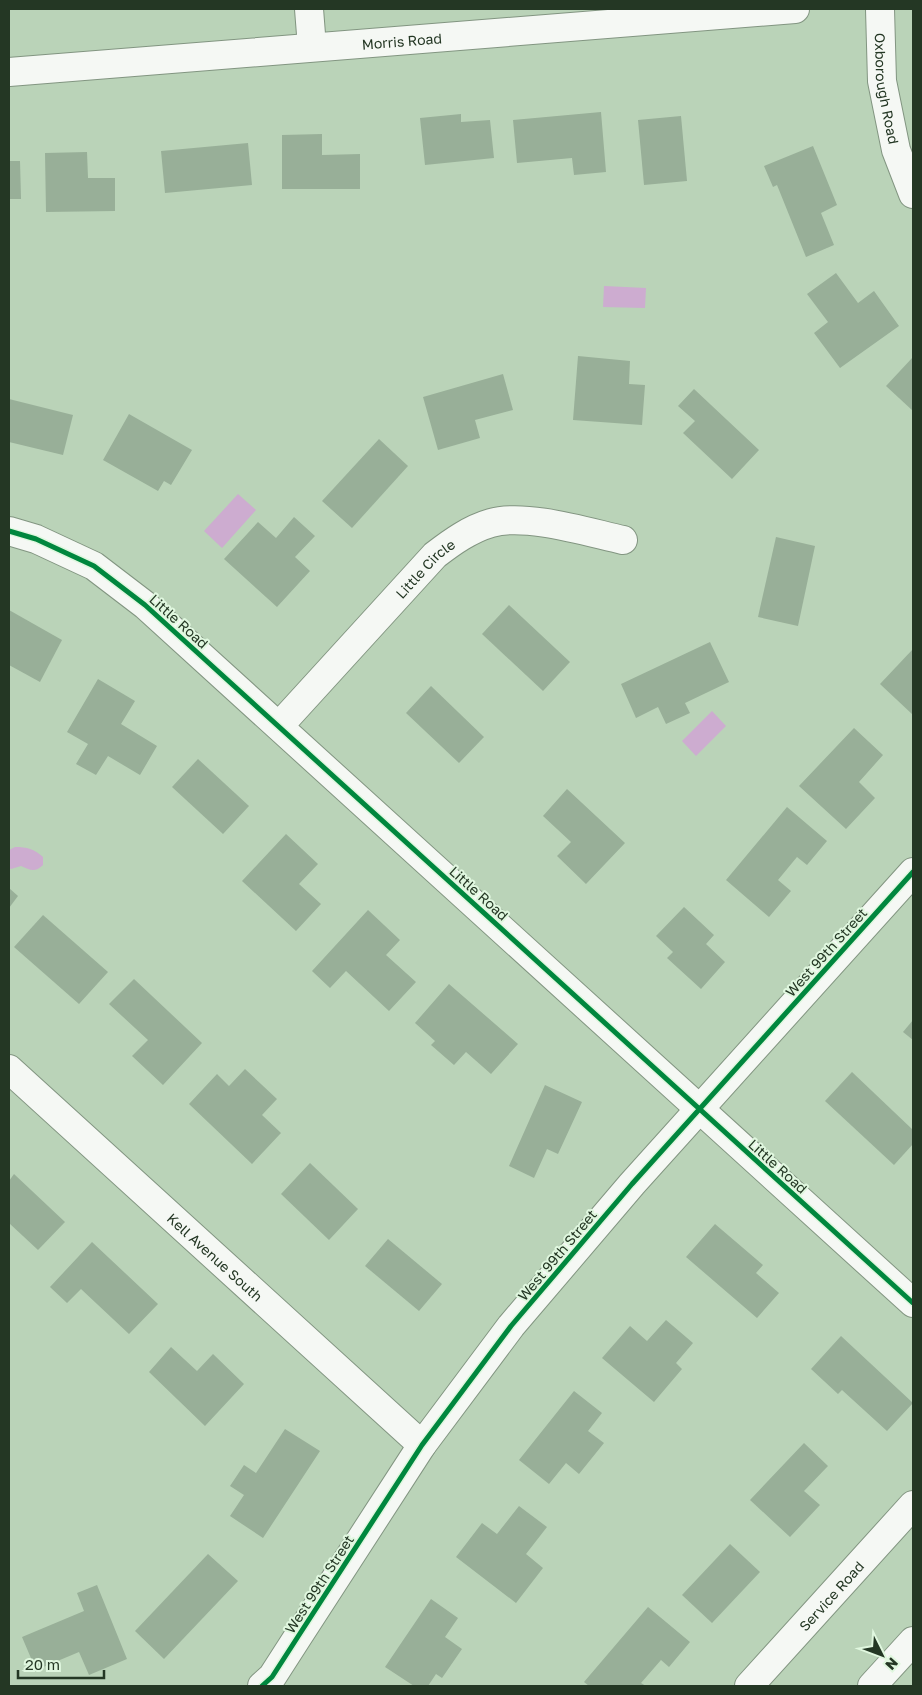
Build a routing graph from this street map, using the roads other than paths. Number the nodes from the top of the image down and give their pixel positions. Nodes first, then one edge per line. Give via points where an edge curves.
1 (309, 9) edge
2 (795, 9) edge
3 (880, 9) edge
4 (312, 46) junction
5 (9, 72) edge
6 (913, 194) edge
7 (9, 531) edge
8 (623, 540) dead end
9 (279, 726) junction
10 (913, 872) edge
11 (9, 1069) edge
12 (700, 1109) junction
13 (913, 1303) edge
14 (422, 1445) junction
15 (913, 1505) edge
16 (913, 1641) edge
17 (262, 1686) edge
18 (749, 1686) edge
19 (872, 1686) edge

1 - 4 street
2 - 4 street, Morris Road
3 - 6 street, Oxborough Road via 882,81 896,150
4 - 5 street, Morris Road
7 - 9 street, Little Road via 36,538 94,566 145,605
8 - 9 street, Little Circle via 523,520 492,523 460,536 435,555
9 - 12 street, Little Road
10 - 12 street, West 99th Street
11 - 14 street, Kell Avenue South
12 - 13 street, Little Road
12 - 14 street, West 99th Street via 511,1326
14 - 17 street, West 99th Street via 294,1644
15 - 18 street, Service Road
16 - 19 street

